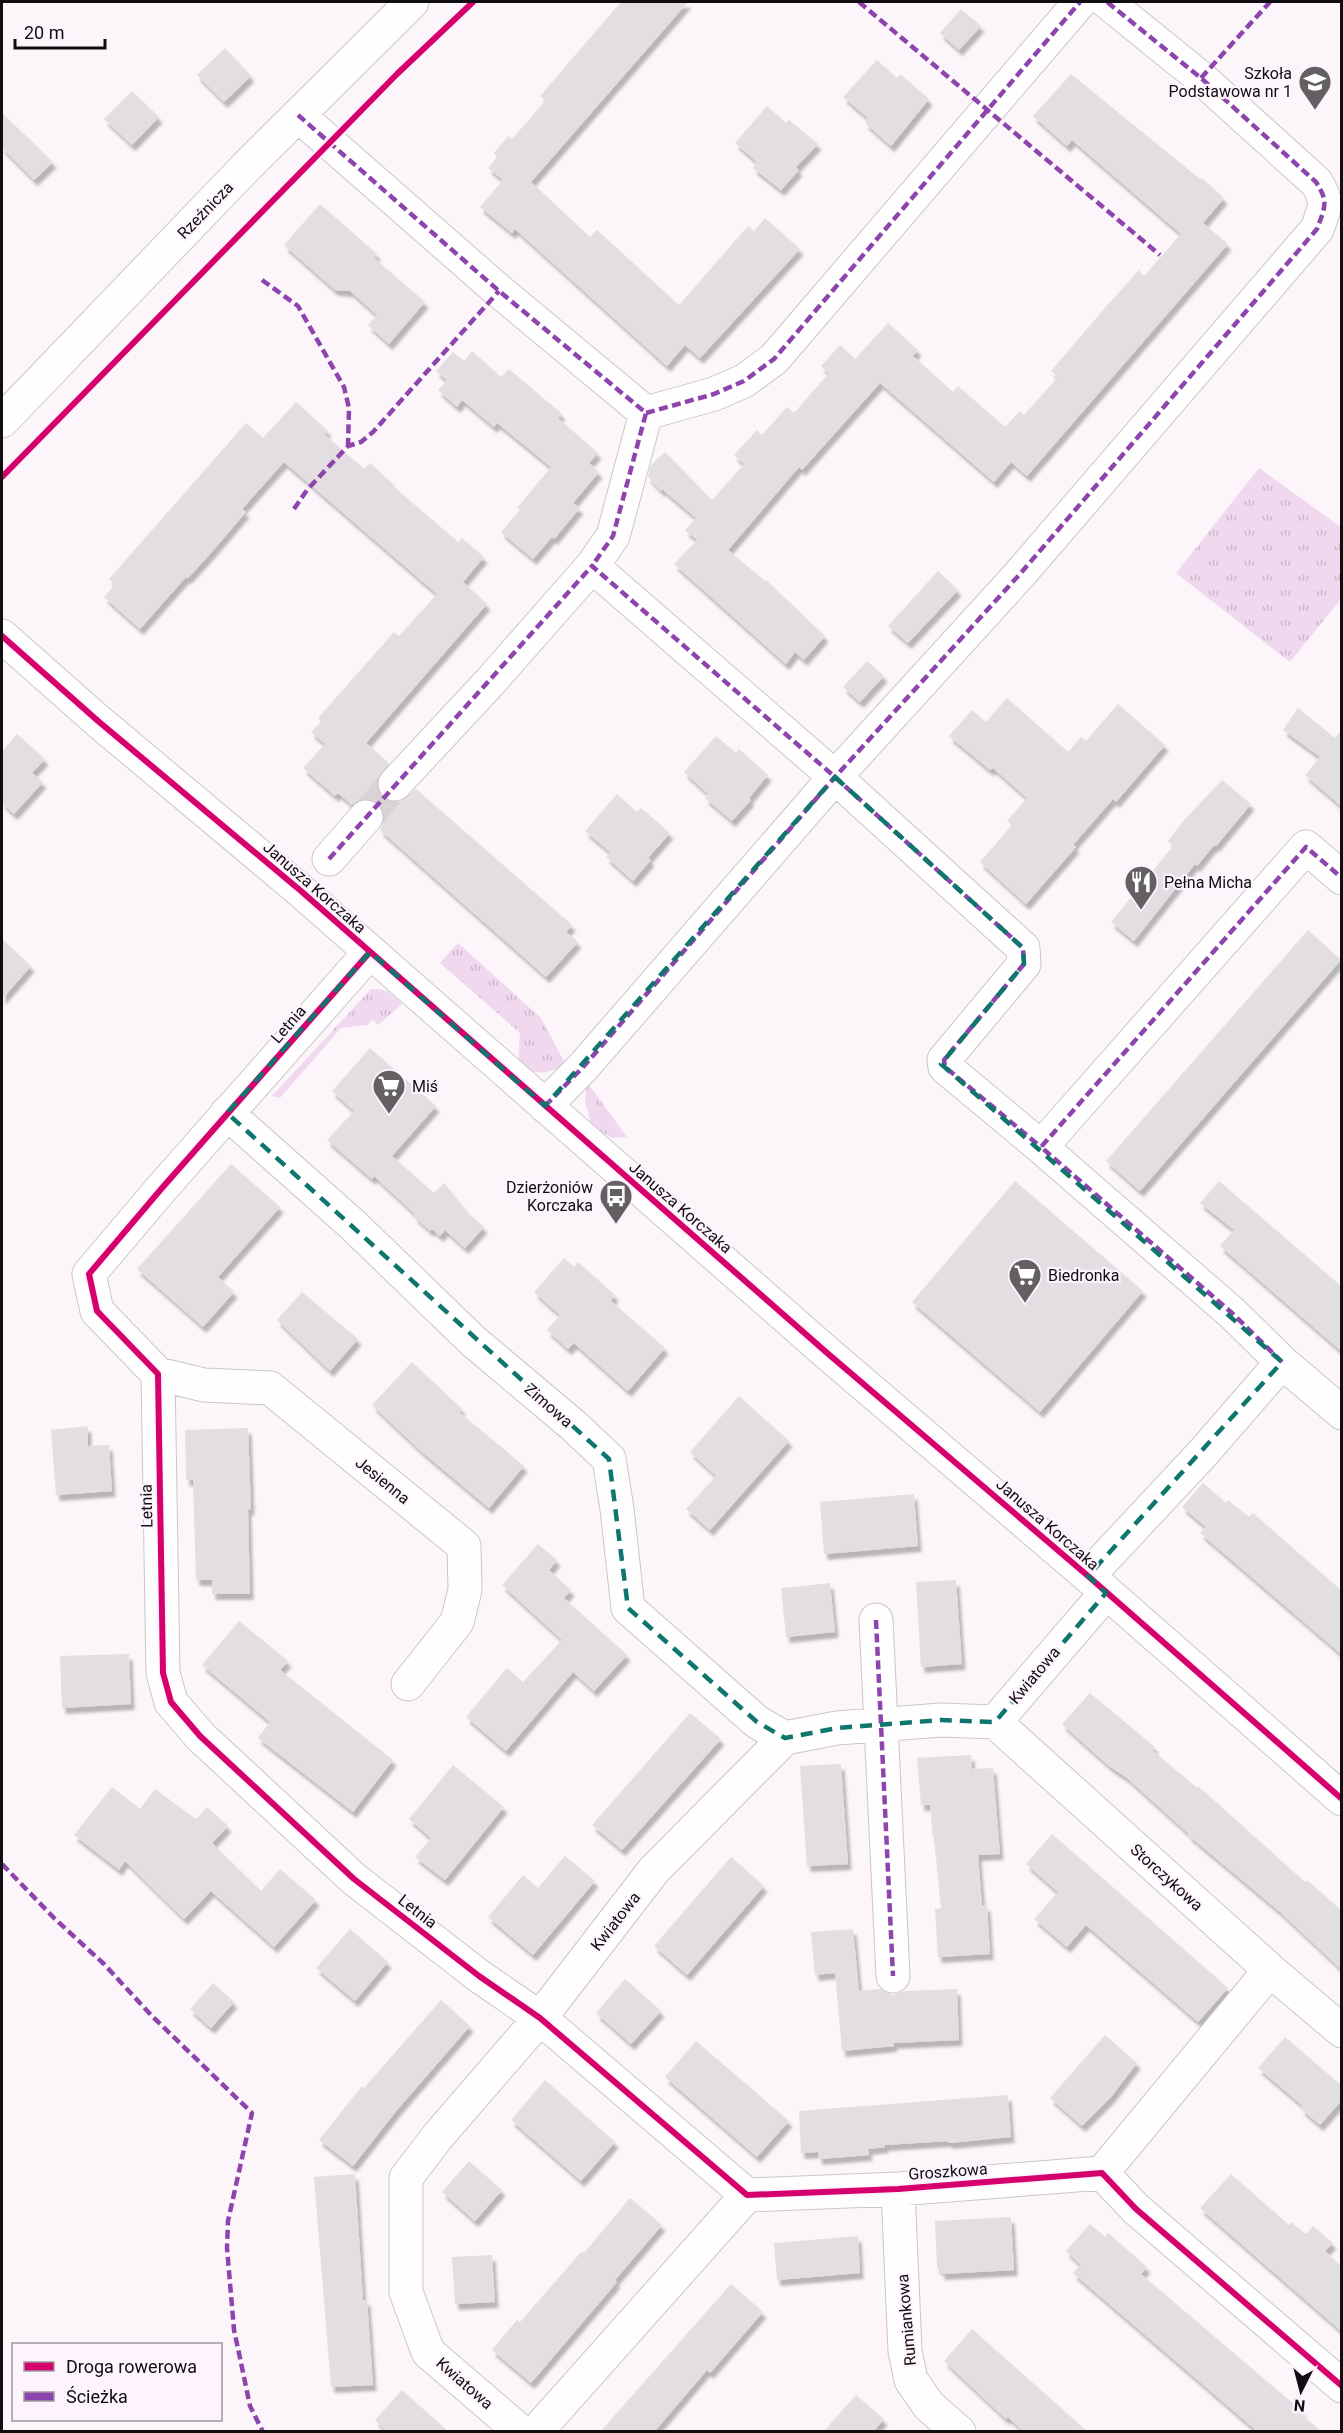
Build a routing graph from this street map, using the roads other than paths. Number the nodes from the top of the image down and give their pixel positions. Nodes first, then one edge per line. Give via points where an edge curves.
1 (412, 2) edge
2 (1080, 2) edge
3 (1107, 2) edge
4 (298, 115) junction
5 (646, 413) junction
6 (2, 421) edge
7 (592, 566) junction
8 (2, 636) edge
9 (836, 777) junction
10 (395, 784) tunnel mouth
11 (366, 817) tunnel mouth
12 (329, 859) dead end
13 (1341, 878) edge
14 (370, 952) junction
15 (545, 1106) junction
16 (227, 1113) junction
17 (1041, 1148) junction
18 (1282, 1362) junction
19 (158, 1374) junction
20 (1341, 1413) edge
21 (1097, 1584) junction
22 (876, 1620) dead end
23 (408, 1684) dead end
24 (995, 1722) junction
25 (881, 1726) junction
26 (784, 1738) junction
27 (1341, 1799) edge
28 (1270, 1970) junction
29 (893, 1976) dead end
30 (540, 2018) junction
31 (1341, 2031) edge
32 (1102, 2173) junction
33 (898, 2189) junction
34 (747, 2195) junction
35 (1341, 2386) edge
36 (521, 2432) edge
37 (536, 2432) edge
38 (959, 2432) edge

1 - 4 street, Rzeźnicza
2 - 5 street via 774,359 744,381 714,394
3 - 9 street via 1201,78 1316,182 1325,196 1324,211 1317,229 1036,556
4 - 5 street
4 - 6 street, Rzeźnicza
5 - 7 street via 613,536
7 - 9 street
7 - 10 street
8 - 14 street, Janusza Korczaka
9 - 15 street
9 - 17 street via 1023,948 1024,964 944,1060 945,1067
11 - 12 street
13 - 17 street via 1306,847
14 - 15 street, Janusza Korczaka
14 - 16 street, Letnia
15 - 21 street, Janusza Korczaka
16 - 19 street, Letnia via 89,1274 97,1311
16 - 26 street, Zimowa via 353,1224 473,1341 609,1459 628,1608 757,1722
17 - 18 street via 1232,1313
18 - 20 street
18 - 21 street, Kwiatowa
19 - 23 street, Jesienna via 204,1385 270,1388 464,1546 465,1590 457,1622
19 - 30 street, Letnia via 163,1673 171,1702 200,1736 354,1879
21 - 24 street, Kwiatowa
21 - 27 street, Janusza Korczaka
22 - 25 street
24 - 25 street via 941,1720
24 - 28 street, Storczykowa
25 - 26 street via 837,1728
25 - 29 street
26 - 30 street, Kwiatowa via 654,1870
28 - 31 street, Storczykowa
28 - 32 street
30 - 34 street
30 - 36 street, Kwiatowa via 406,2178 406,2292 428,2352
32 - 33 street, Groszkowa
32 - 35 street via 1136,2209
33 - 34 street, Groszkowa
33 - 38 street, Rumiankowa via 905,2351 911,2380 929,2406
34 - 37 street

